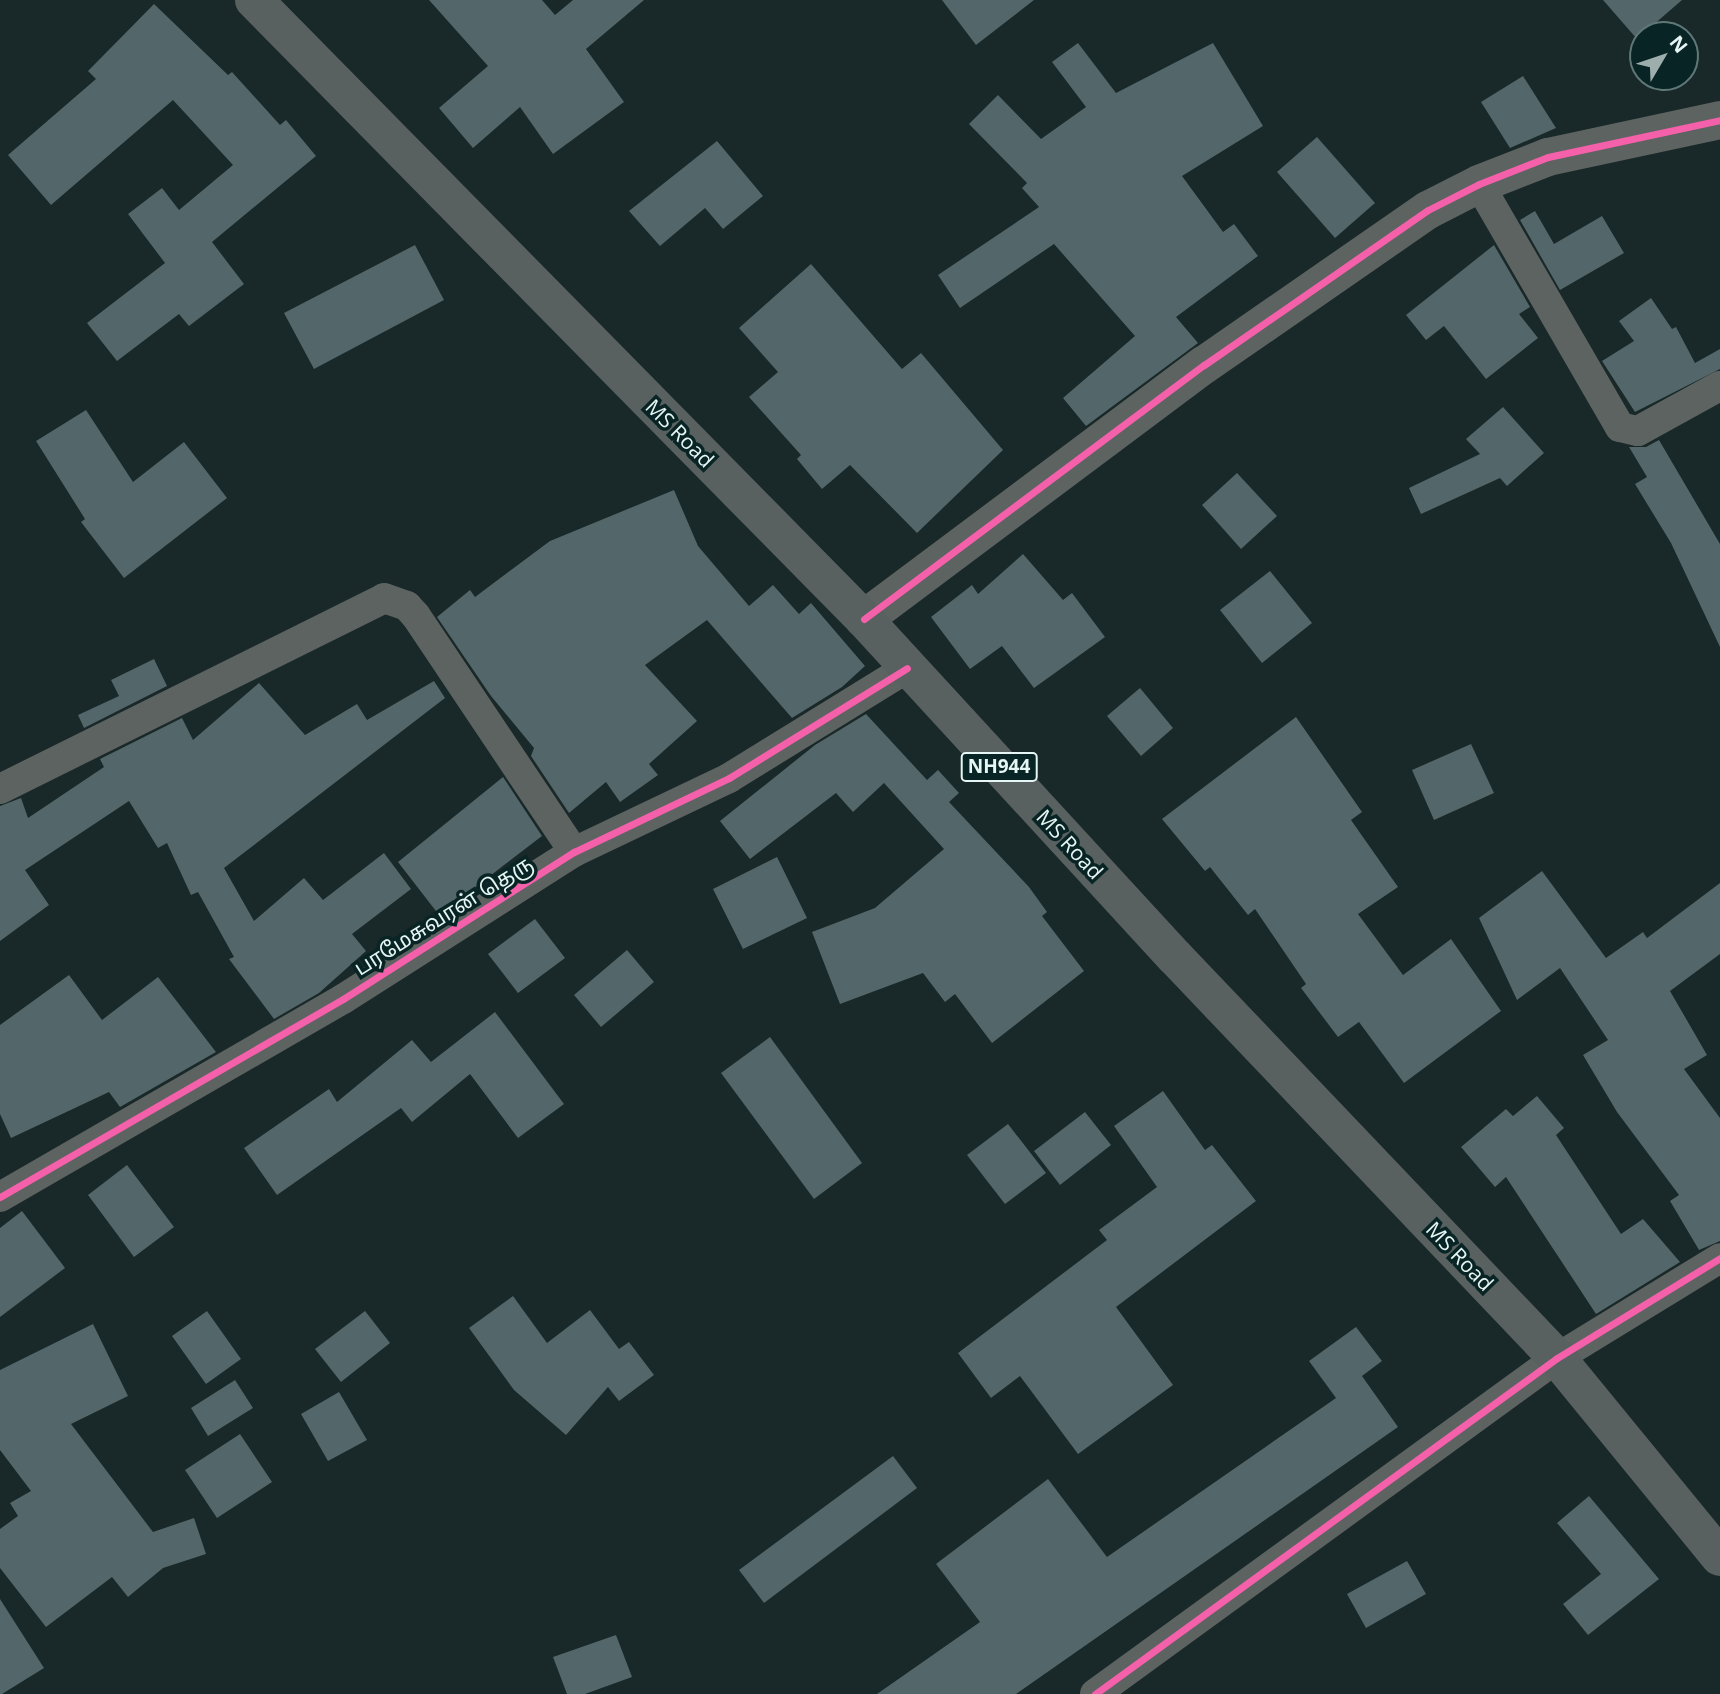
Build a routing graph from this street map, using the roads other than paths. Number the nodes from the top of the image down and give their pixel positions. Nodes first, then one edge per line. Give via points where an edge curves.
1 (254, 0) edge
2 (1720, 120) edge
3 (1479, 184) junction
4 (1720, 386) edge
5 (864, 620) junction
6 (907, 668) junction
7 (0, 789) edge
8 (574, 852) junction
9 (0, 1197) edge
10 (1720, 1258) edge
11 (1557, 1358) junction
12 (1720, 1557) edge
13 (1095, 1694) edge

1 - 5 highway, MS Road / NH944
2 - 3 street via 1548,157
3 - 4 street via 1620,427 1638,431
3 - 5 street via 1428,211 1215,358
5 - 6 highway, MS Road / NH944
6 - 8 street, பரமேசுவரன் தெரு via 729,778
6 - 11 highway, MS Road / NH944
7 - 8 street via 384,598 407,606 416,616
8 - 9 street, பரமேசுவரன் தெரு via 343,999
10 - 11 street
11 - 12 highway, MS Road / NH944
11 - 13 street

